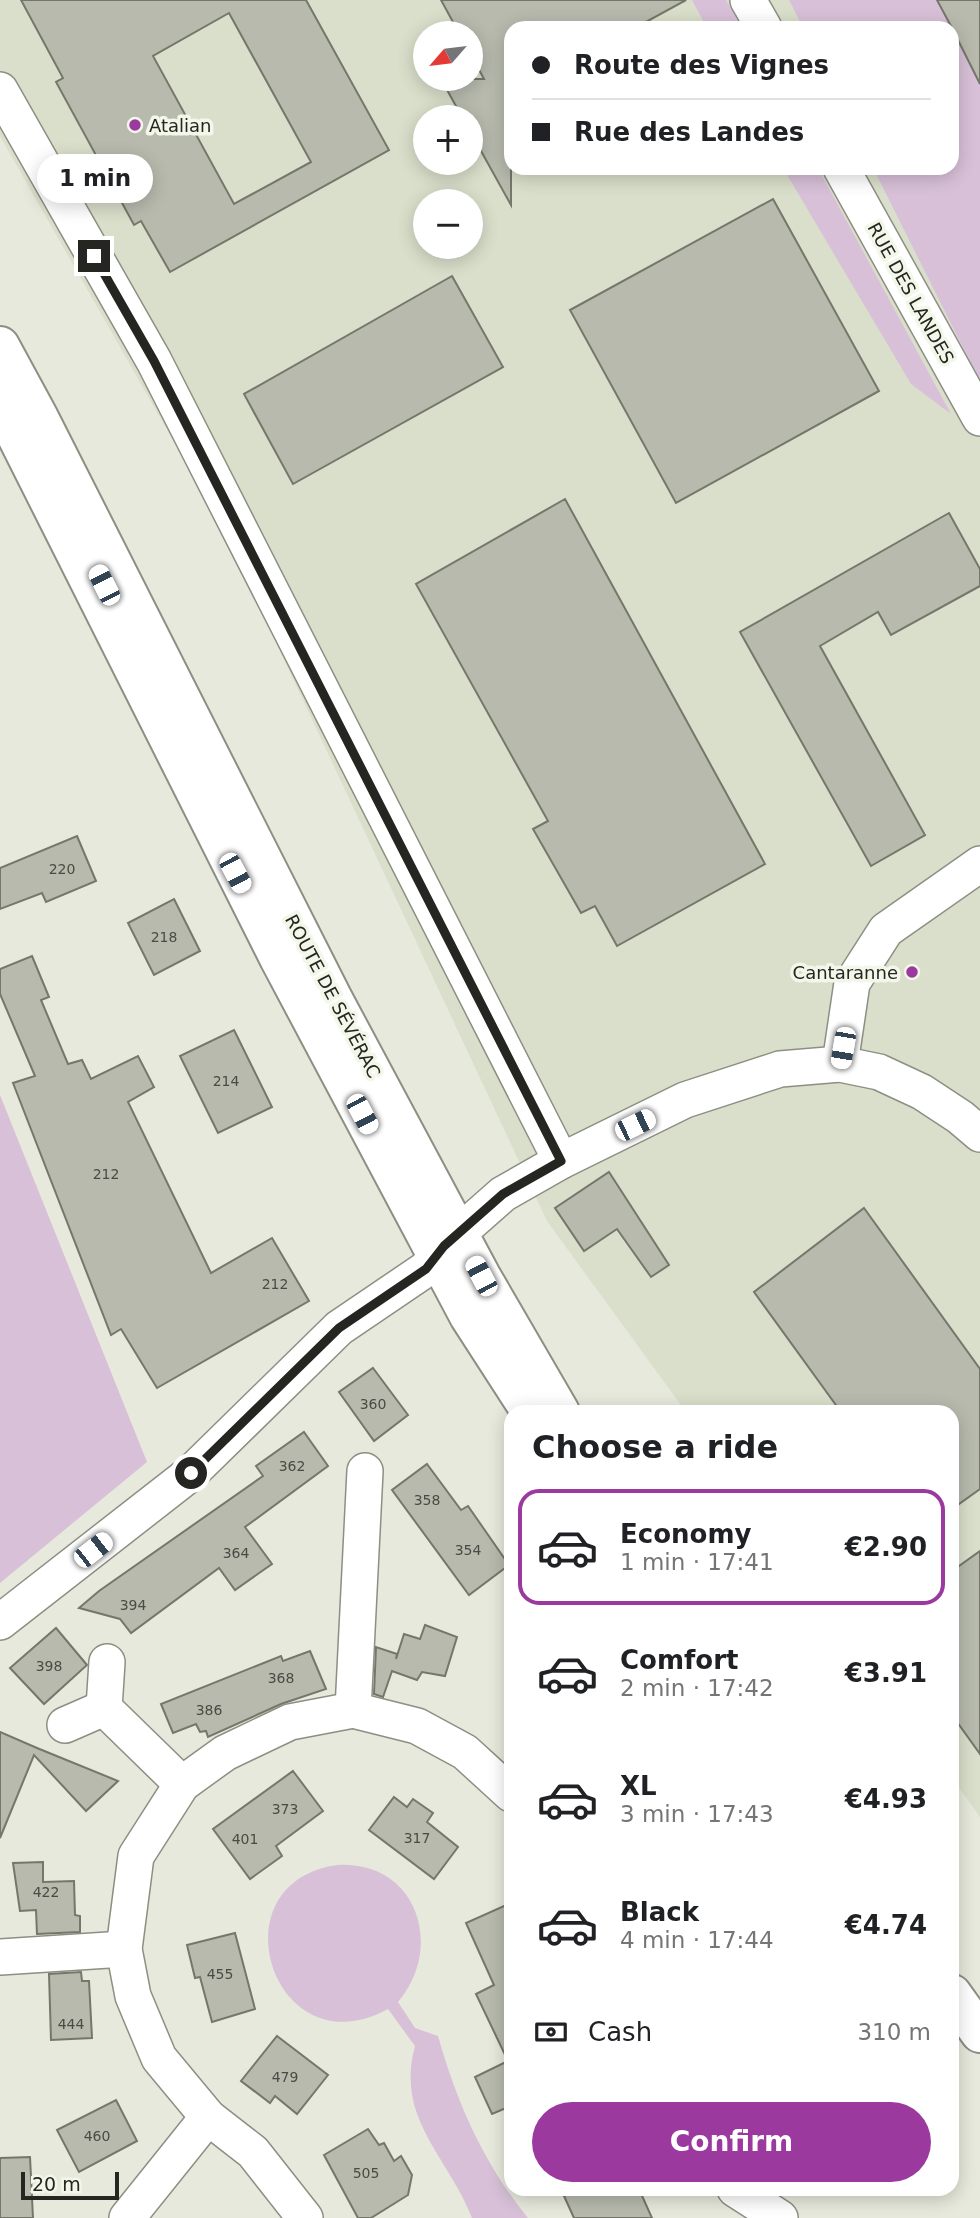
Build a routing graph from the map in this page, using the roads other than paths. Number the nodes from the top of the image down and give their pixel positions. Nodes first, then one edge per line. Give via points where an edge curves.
1 (748, 0) edge
2 (760, 21) edge
3 (0, 90) edge
4 (845, 175) edge
5 (0, 346) edge
6 (0, 403) edge
7 (980, 418) edge
8 (54, 488) dead end
9 (204, 777) junction
10 (980, 863) edge
11 (840, 1065) junction
12 (980, 1134) edge
13 (561, 1161) junction
14 (446, 1244) junction
15 (545, 1405) edge
16 (365, 1471) dead end
17 (0, 1622) edge
18 (107, 1662) dead end
19 (104, 1708) junction
20 (353, 1710) junction
21 (65, 1725) dead end
22 (182, 1784) junction
23 (504, 1788) edge
24 (124, 1950) junction
25 (0, 1957) edge
26 (959, 1980) edge
27 (959, 2004) edge
28 (980, 2008) edge
29 (980, 2032) edge
30 (208, 2117) junction
31 (746, 2196) edge
32 (127, 2218) edge
33 (305, 2218) edge
34 (780, 2218) edge

1 - 2 street
3 - 13 street via 154,361
4 - 7 street, RUE DES LANDES
5 - 9 main road, ROUTE DE SÉVÉRAC
6 - 9 main road, ROUTE DE SÉVÉRAC
8 - 9 main road, ROUTE DE SÉVÉRAC
9 - 14 main road, ROUTE DE SÉVÉRAC via 328,990
10 - 11 street via 886,930 852,983
11 - 12 street via 879,1072 922,1092
11 - 13 street via 780,1069 685,1100
13 - 14 street via 503,1194
14 - 15 main road, ROUTE DE SÉVÉRAC via 469,1316
14 - 17 street via 426,1269 339,1328 191,1473
16 - 20 street
18 - 19 street
19 - 21 street
19 - 22 street
20 - 22 street via 290,1722 225,1753
20 - 23 street via 417,1726 464,1752
22 - 24 street via 136,1856
24 - 25 street
24 - 30 street via 133,1996 159,2058
26 - 28 main road
27 - 29 main road
30 - 32 street
30 - 33 street via 253,2152
31 - 34 street

